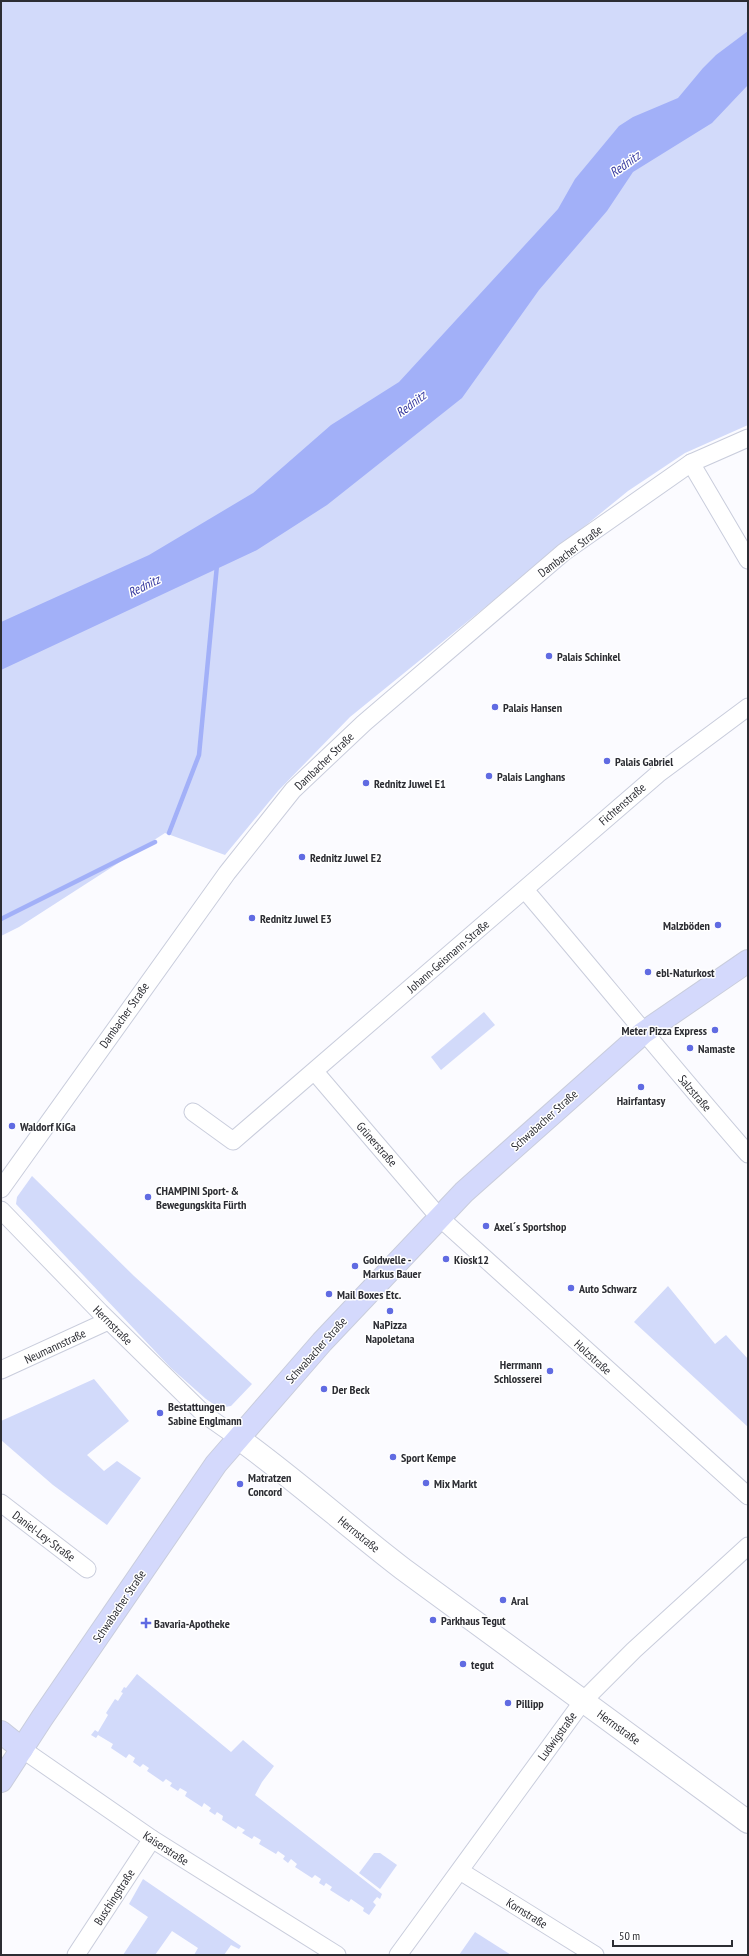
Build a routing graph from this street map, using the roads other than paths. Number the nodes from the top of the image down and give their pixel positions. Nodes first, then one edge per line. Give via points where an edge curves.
1 (748, 438) edge
2 (691, 463) junction
3 (748, 560) edge
4 (748, 707) edge
5 (575, 845) joint
6 (525, 890) junction
7 (748, 961) edge
8 (643, 1032) junction
9 (314, 1072) junction
10 (193, 1112) dead end
11 (748, 1154) edge
12 (1, 1188) edge
13 (1, 1210) edge
14 (439, 1217) junction
15 (108, 1321) junction
16 (1, 1370) edge
17 (238, 1438) junction
18 (748, 1496) edge
19 (1, 1503) edge
20 (748, 1546) edge
21 (88, 1569) dead end
22 (583, 1701) junction
23 (1, 1732) edge
24 (22, 1749) junction
25 (1, 1781) edge
26 (748, 1822) edge
27 (152, 1839) junction
28 (460, 1871) junction
29 (76, 1955) edge
30 (337, 1955) edge
31 (398, 1955) edge
32 (595, 1955) edge

1 - 2 street, Dambacher Straße
2 - 3 street
2 - 12 street, Dambacher Straße via 564,552 364,723 293,790 222,879
4 - 5 street, Fichtenstraße via 658,774
5 - 6 street, Johann-Geismann-Straße
6 - 8 street
6 - 9 street, Johann-Geismann-Straße
7 - 8 main road, Schwabacher Straße
8 - 11 street, Salzstraße
8 - 14 main road, Schwabacher Straße
9 - 10 street via 233,1141
9 - 14 street, Grünerstraße
13 - 15 street, Herrnstraße
14 - 17 main road, Schwabacher Straße via 322,1342
14 - 18 street, Holzstraße
15 - 16 street, Neumannstraße
15 - 17 street, Herrnstraße via 210,1419
17 - 22 street, Herrnstraße via 375,1547
17 - 24 main road, Schwabacher Straße via 216,1464
19 - 21 street, Daniel-Ley-Straße
20 - 22 street, Ludwigstraße via 634,1650
22 - 26 street, Herrnstraße
22 - 28 street, Ludwigstraße
23 - 24 main road, Kaiserstraße
24 - 25 main road, Schwabacher Straße
24 - 27 street, Kaiserstraße
27 - 29 street, Buschingstraße
27 - 30 street, Kaiserstraße
28 - 31 street, Ludwigstraße
28 - 32 street, Kornstraße

